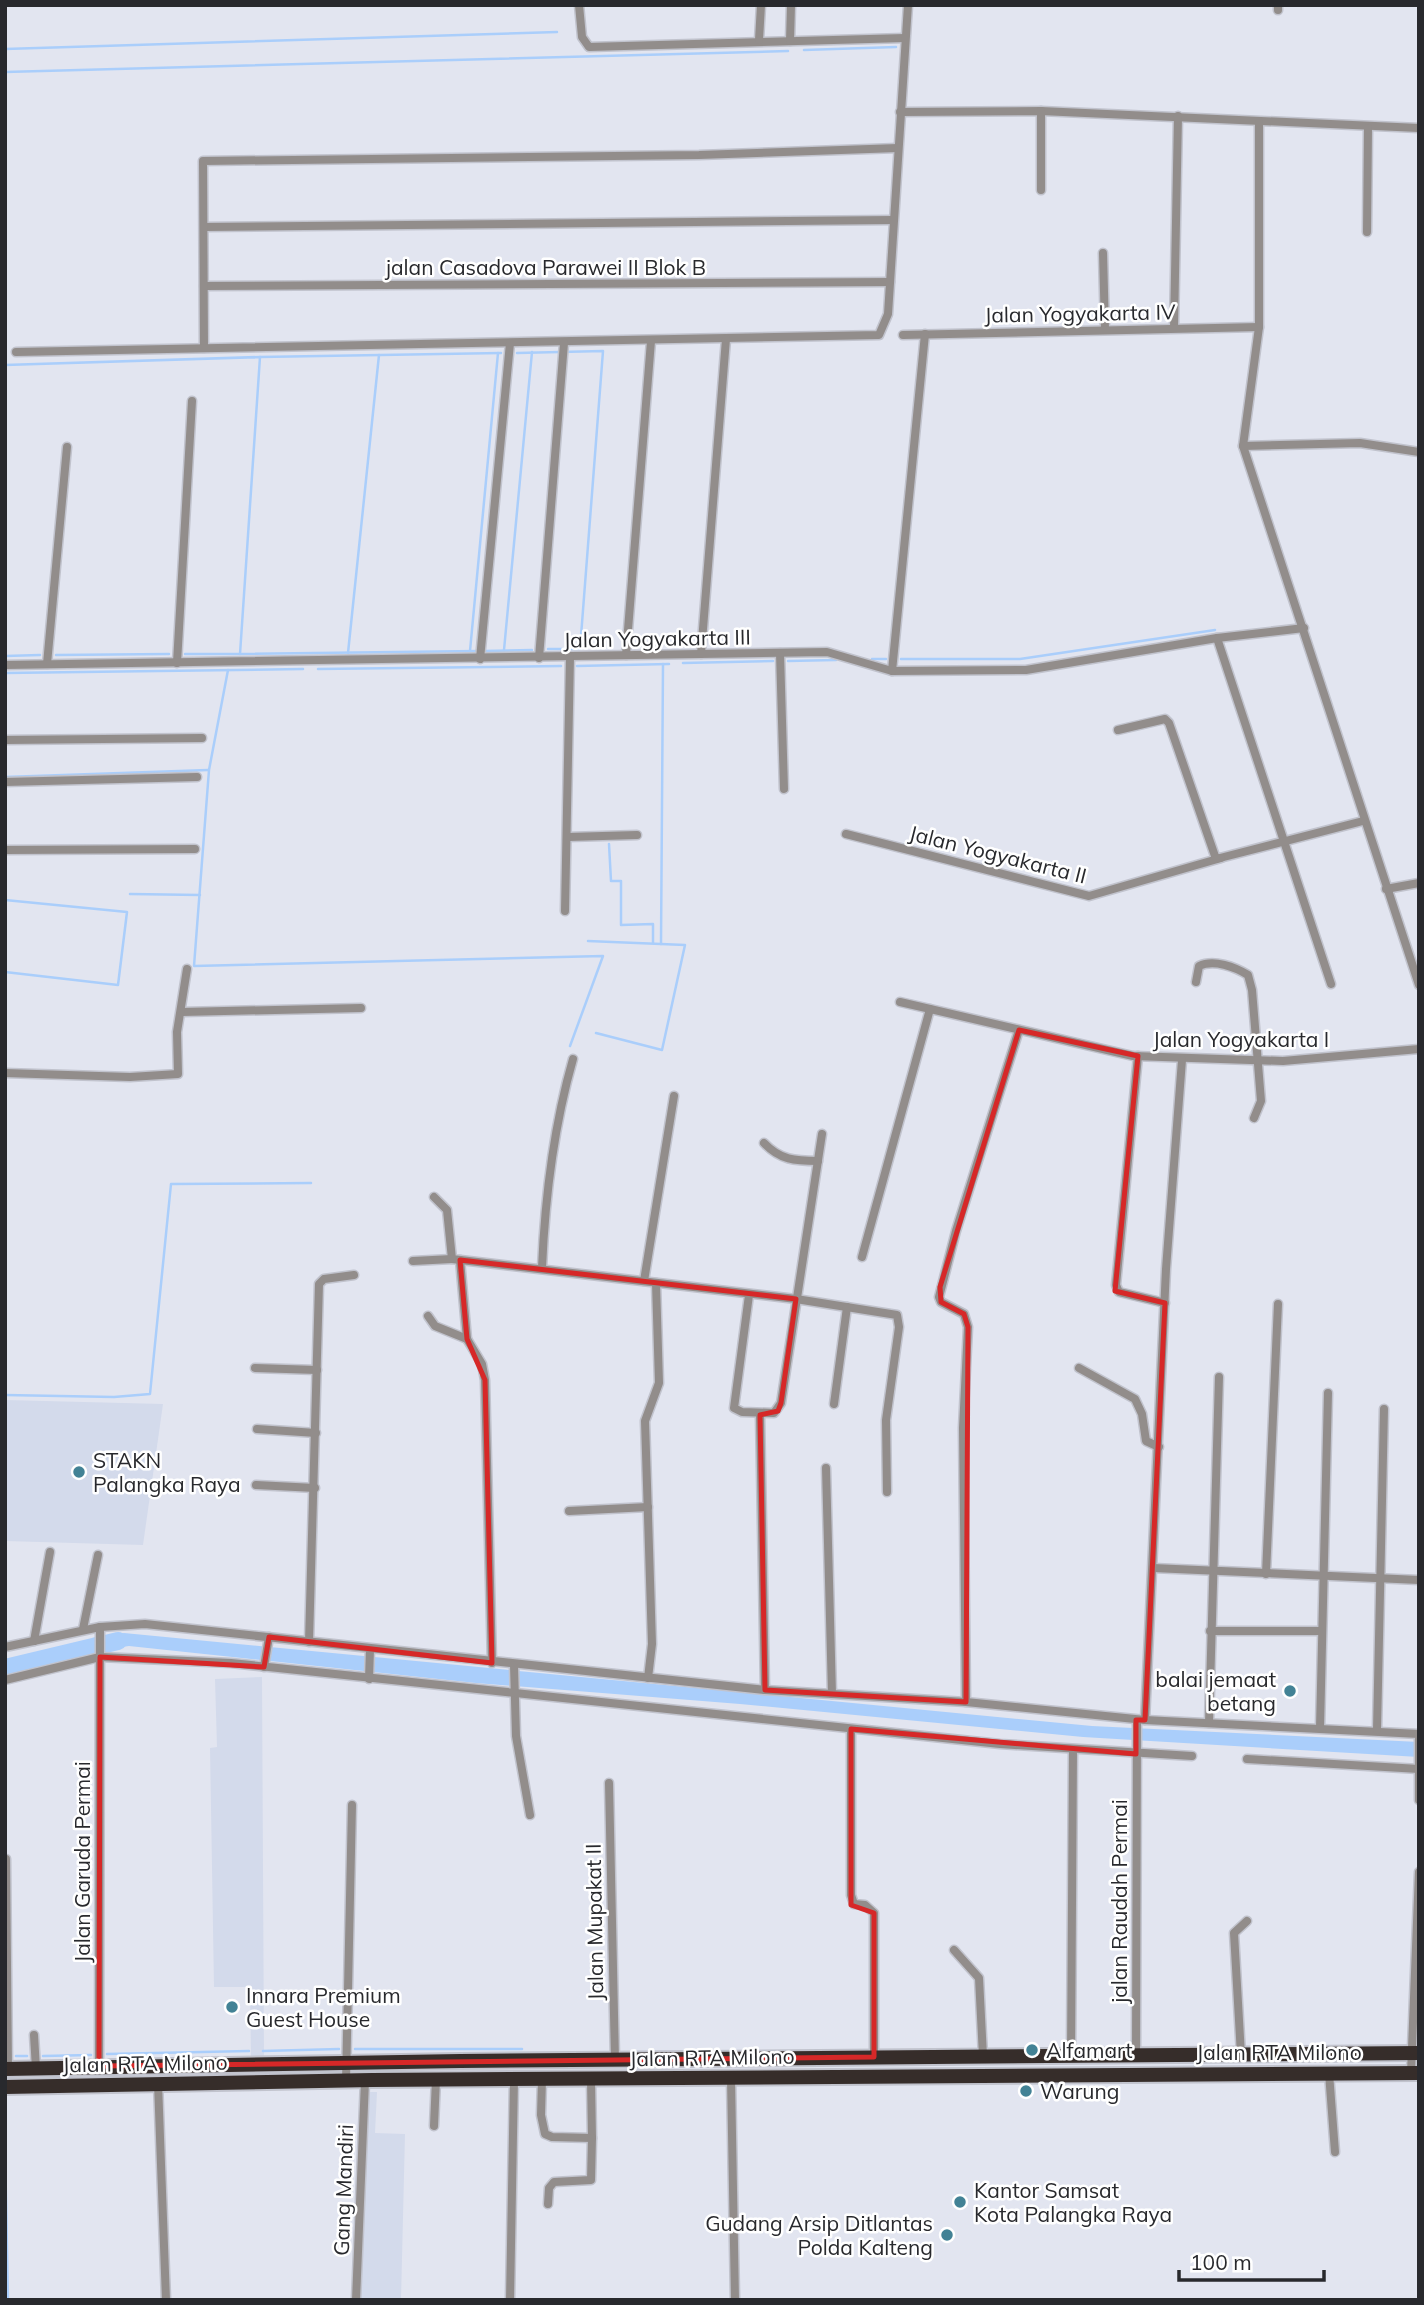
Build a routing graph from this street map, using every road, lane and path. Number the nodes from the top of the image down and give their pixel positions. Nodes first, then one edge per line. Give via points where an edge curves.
1 (579, 5) edge
2 (761, 5) edge
3 (791, 5) edge
4 (908, 5) edge
5 (905, 38) junction
6 (759, 40) junction
7 (790, 41) junction
8 (1041, 111) junction
9 (900, 112) junction
10 (1178, 116) junction
11 (1259, 123) junction
12 (1368, 128) junction
13 (1419, 128) edge
14 (898, 148) junction
15 (1041, 190) dead end
16 (893, 220) junction
17 (204, 227) junction
18 (1367, 232) dead end
19 (1103, 253) dead end
20 (890, 282) junction
21 (204, 286) junction
22 (1259, 327) junction
23 (1174, 328) junction
24 (1105, 329) junction
25 (925, 334) junction
26 (903, 335) dead end
27 (726, 339) junction
28 (651, 341) junction
29 (564, 343) junction
30 (509, 344) junction
31 (204, 348) junction
32 (16, 352) dead end
33 (191, 401) dead end
34 (1243, 446) junction
35 (67, 447) dead end
36 (1419, 452) edge
37 (1304, 628) junction
38 (1217, 638) junction
39 (780, 653) junction
40 (701, 654) junction
41 (626, 655) junction
42 (570, 657) junction
43 (539, 658) junction
44 (480, 659) junction
45 (177, 663) junction
46 (47, 664) junction
47 (5, 665) edge
48 (892, 671) junction
49 (1118, 730) dead end
50 (202, 738) dead end
51 (5, 740) edge
52 (197, 777) dead end
53 (5, 782) edge
54 (784, 789) dead end
55 (1363, 821) junction
56 (846, 834) dead end
57 (637, 835) dead end
58 (568, 837) junction
59 (1284, 843) junction
60 (195, 849) dead end
61 (5, 850) edge
62 (1221, 858) junction
63 (1419, 883) edge
64 (1386, 889) junction
65 (565, 911) dead end
66 (187, 969) dead end
67 (1196, 982) dead end
68 (1331, 984) dead end
69 (1419, 985) edge
70 (900, 1002) dead end
71 (361, 1008) dead end
72 (930, 1009) junction
73 (182, 1012) junction
74 (1019, 1030) junction
75 (1419, 1049) edge
76 (1138, 1056) junction
77 (573, 1059) dead end
78 (1182, 1060) junction
79 (1258, 1061) junction
80 (5, 1073) edge
81 (674, 1096) dead end
82 (1254, 1118) dead end
83 (822, 1134) dead end
84 (764, 1143) dead end
85 (817, 1161) junction
86 (435, 1197) dead end
87 (862, 1257) dead end
88 (456, 1260) junction
89 (413, 1261) dead end
90 (542, 1268) junction
91 (354, 1275) dead end
92 (644, 1281) junction
93 (656, 1283) junction
94 (749, 1295) junction
95 (796, 1299) junction
96 (1165, 1303) junction
97 (1278, 1304) dead end
98 (847, 1307) junction
99 (428, 1316) dead end
100 (467, 1339) junction
101 (255, 1368) dead end
102 (1080, 1368) dead end
103 (317, 1370) junction
104 (1219, 1377) dead end
105 (1328, 1393) dead end
106 (834, 1404) dead end
107 (1384, 1409) dead end
108 (760, 1414) junction
109 (257, 1429) dead end
110 (316, 1433) junction
111 (1159, 1447) junction
112 (826, 1468) dead end
113 (256, 1485) dead end
114 (315, 1488) junction
115 (887, 1492) dead end
116 (648, 1507) junction
117 (569, 1511) dead end
118 (50, 1552) dead end
119 (98, 1555) dead end
120 (1153, 1568) junction
121 (1212, 1571) junction
122 (1266, 1574) junction
123 (1322, 1577) junction
124 (1379, 1579) junction
125 (1419, 1580) edge
126 (100, 1626) junction
127 (83, 1629) junction
128 (1210, 1631) junction
129 (1321, 1631) junction
130 (268, 1639) junction
131 (34, 1641) junction
132 (309, 1642) junction
133 (5, 1647) edge
134 (370, 1649) junction
135 (100, 1653) junction
136 (492, 1663) junction
137 (265, 1664) junction
138 (514, 1665) junction
139 (369, 1675) junction
140 (648, 1678) junction
141 (5, 1680) edge
142 (765, 1690) junction
143 (514, 1694) junction
144 (832, 1694) junction
145 (967, 1703) junction
146 (1141, 1720) junction
147 (1209, 1723) junction
148 (1320, 1728) junction
149 (851, 1729) junction
150 (1377, 1730) junction
151 (1419, 1737) edge
152 (1418, 1747) edge
153 (1073, 1749) junction
154 (1136, 1749) junction
155 (1192, 1756) dead end
156 (1247, 1759) dead end
157 (1418, 1766) edge
158 (609, 1783) dead end
159 (1419, 1800) edge
160 (352, 1805) dead end
161 (530, 1815) dead end
162 (6, 1859) edge
163 (1419, 1872) edge
164 (1247, 1921) dead end
165 (954, 1950) dead end
166 (34, 2035) dead end
167 (1415, 2054) edge
168 (1241, 2055) junction
169 (983, 2056) junction
170 (1266, 2056) junction
171 (874, 2057) junction
172 (1071, 2057) junction
173 (1136, 2057) junction
174 (694, 2059) junction
175 (615, 2060) junction
176 (346, 2063) junction
177 (99, 2066) junction
178 (7, 2069) edge
179 (36, 2069) junction
180 (1266, 2073) junction
181 (1329, 2073) junction
182 (1415, 2073) edge
183 (694, 2077) junction
184 (731, 2078) junction
185 (514, 2079) junction
186 (542, 2079) junction
187 (436, 2080) junction
188 (591, 2080) junction
189 (346, 2081) junction
190 (365, 2081) junction
191 (159, 2083) junction
192 (5, 2087) edge
193 (434, 2126) dead end
194 (592, 2138) junction
195 (1335, 2151) dead end
196 (548, 2204) dead end
197 (166, 2300) edge
198 (356, 2300) edge
199 (510, 2300) edge
200 (735, 2300) edge

1 - 6 street via 582,37 589,47
2 - 6 street
3 - 7 street
4 - 5 street
5 - 7 street
5 - 9 street
6 - 7 street
8 - 9 street
8 - 10 street
8 - 15 street
9 - 14 street
10 - 11 street
10 - 23 street
11 - 12 street
11 - 22 street
12 - 13 street
12 - 18 street
14 - 16 street
14 - 17 street via 203,161
16 - 17 street
16 - 20 street
17 - 21 street
19 - 24 street
20 - 21 street, jalan Casadova Parawei II Blok B
20 - 27 street via 887,322 879,335
21 - 31 street
22 - 23 street, Jalan Yogyakarta IV
22 - 34 street
23 - 24 street, Jalan Yogyakarta IV
24 - 25 street, Jalan Yogyakarta IV
25 - 26 street, Jalan Yogyakarta IV
25 - 48 street
27 - 28 street
27 - 40 street
28 - 29 street
28 - 41 street
29 - 30 street
29 - 43 street
30 - 31 street
30 - 44 street
31 - 32 street
33 - 45 street
34 - 36 street via 1360,443
34 - 37 street
35 - 46 street
37 - 38 street, Jalan Yogyakarta III
37 - 55 street
38 - 48 street, Jalan Yogyakarta III via 1026,670
38 - 59 street
39 - 40 street, Jalan Yogyakarta III
39 - 48 street, Jalan Yogyakarta III via 838,653
39 - 54 street
40 - 41 street, Jalan Yogyakarta III
41 - 42 street, Jalan Yogyakarta III
42 - 43 street, Jalan Yogyakarta III
42 - 58 street
43 - 44 street, Jalan Yogyakarta III
44 - 45 street, Jalan Yogyakarta III
45 - 46 street, Jalan Yogyakarta III
46 - 47 street, Jalan Yogyakarta III
49 - 62 street via 1165,719 1214,856
50 - 51 street
52 - 53 street
55 - 59 street, Jalan Yogyakarta II
55 - 64 street
56 - 62 street, Jalan Yogyakarta II via 1089,896
57 - 58 street
58 - 65 street
59 - 62 street, Jalan Yogyakarta II
59 - 68 street
60 - 61 street
63 - 64 street
64 - 69 street
66 - 73 street
67 - 79 street via 1199,965 1205,963 1248,975
70 - 72 street, Jalan Yogyakarta I
71 - 73 street
72 - 74 street, Jalan Yogyakarta I
72 - 87 street
73 - 80 street via 177,1031 178,1074
74 - 76 street, Jalan Yogyakarta I
74 - 145 street via 939,1297 964,1314 968,1327 963,1428
75 - 79 street, Jalan Yogyakarta I
76 - 78 street, Jalan Yogyakarta I
76 - 96 street via 1116,1286 1119,1292
77 - 90 street via 556,1118
78 - 79 street, Jalan Yogyakarta I
78 - 96 street, jalan Raudah Permai
79 - 82 street via 1261,1101
81 - 92 street
83 - 85 street
84 - 85 street via 783,1158
85 - 95 street
86 - 88 street via 447,1210
88 - 89 street
88 - 90 street
88 - 100 street
90 - 92 street
91 - 103 street via 318,1284
92 - 93 street
93 - 94 street
93 - 116 street via 660,1383 645,1421
94 - 95 street
94 - 108 street via 734,1408
95 - 98 street
95 - 108 street via 781,1403 774,1413
96 - 111 street, jalan Raudah Permai
97 - 122 street
98 - 106 street
98 - 115 street via 894,1314 899,1320 886,1420
99 - 100 street via 435,1326
100 - 136 street via 482,1364 485,1380
101 - 103 street
102 - 111 street via 1135,1399 1146,1441
103 - 110 street
104 - 121 street
105 - 123 street
107 - 124 street
108 - 142 street
109 - 110 street
110 - 114 street
111 - 120 street, jalan Raudah Permai
112 - 144 street
113 - 114 street
114 - 132 street
116 - 117 street
116 - 140 street via 652,1644
118 - 131 street
119 - 127 street
120 - 121 street
120 - 146 street, jalan Raudah Permai
121 - 122 street
121 - 128 street
122 - 123 street
123 - 124 street
123 - 129 street
124 - 125 street
124 - 150 street
126 - 127 street
126 - 130 street via 145,1624
126 - 135 street, Jalan Garuda Permai
127 - 131 street
128 - 129 street
128 - 147 street
129 - 148 street
130 - 132 street
130 - 137 street
131 - 133 street
132 - 134 street
134 - 136 street
134 - 139 street
135 - 137 street
135 - 141 street
135 - 177 street, Jalan Garuda Permai
136 - 138 street
137 - 139 street
138 - 140 street
138 - 143 street
139 - 143 street
140 - 142 street
142 - 144 street
143 - 149 street
143 - 161 street via 516,1736
144 - 145 street
145 - 146 street
146 - 147 street
146 - 154 street, jalan Raudah Permai
147 - 148 street
148 - 150 street
149 - 153 street
149 - 171 street via 851,1895 854,1904 872,1908
150 - 151 street
151 - 152 street
152 - 157 street
153 - 154 street
153 - 172 street
154 - 155 street
154 - 173 street, jalan Raudah Permai
156 - 157 street
157 - 159 street
158 - 175 street, Jalan Mupakat II
160 - 176 street
162 - 178 street
163 - 167 street
164 - 168 street via 1234,1933
165 - 169 street via 979,1978
166 - 179 street
167 - 170 highway, Jalan RTA Milono
167 - 182 street
168 - 170 highway, Jalan RTA Milono
168 - 173 highway, Jalan RTA Milono
169 - 171 highway, Jalan RTA Milono
169 - 172 highway, Jalan RTA Milono
170 - 180 highway
171 - 174 highway, Jalan RTA Milono
172 - 173 highway, Jalan RTA Milono
174 - 175 highway, Jalan RTA Milono
174 - 183 highway
175 - 176 highway, Jalan RTA Milono
176 - 177 highway, Jalan RTA Milono
176 - 189 street
177 - 179 highway, Jalan RTA Milono
178 - 179 highway, Jalan RTA Milono
180 - 181 highway, Jalan RTA Milono
180 - 184 highway, Jalan RTA Milono
181 - 182 highway, Jalan RTA Milono
181 - 195 street
183 - 184 highway, Jalan RTA Milono
183 - 188 highway, Jalan RTA Milono
184 - 200 street
185 - 186 highway, Jalan RTA Milono
185 - 187 highway, Jalan RTA Milono
185 - 199 street
186 - 188 highway, Jalan RTA Milono
186 - 194 street via 545,2134
187 - 190 highway, Jalan RTA Milono
187 - 193 street
188 - 194 street
189 - 190 highway, Jalan RTA Milono
189 - 191 highway, Jalan RTA Milono
190 - 198 street, Gang Mandiri
191 - 192 highway, Jalan RTA Milono
191 - 197 street
194 - 196 street via 591,2180 554,2182

